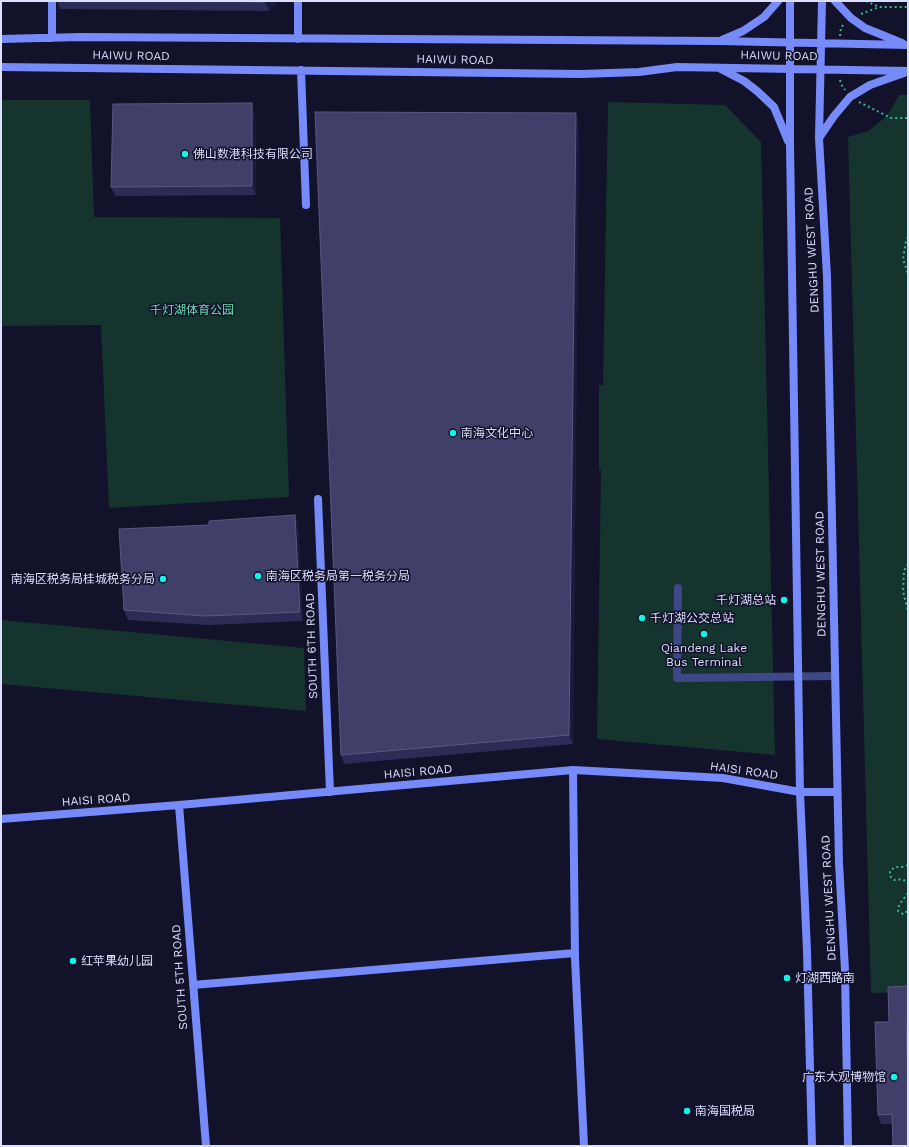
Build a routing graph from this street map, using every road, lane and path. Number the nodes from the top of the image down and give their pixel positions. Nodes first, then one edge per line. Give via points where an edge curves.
1 (52, 1) edge
2 (298, 1) edge
3 (778, 1) edge
4 (790, 1) edge
5 (822, 1) edge
6 (835, 1) edge
7 (866, 1) edge
8 (879, 7) junction
9 (908, 8) edge
10 (851, 18) junction
11 (840, 36) dead end
12 (52, 38) junction
13 (1, 39) edge
14 (298, 39) junction
15 (718, 41) junction
16 (790, 43) junction
17 (821, 43) junction
18 (907, 45) edge
19 (1, 67) edge
20 (717, 67) junction
21 (790, 69) junction
22 (820, 69) junction
23 (301, 70) junction
24 (908, 71) edge
25 (840, 80) dead end
26 (850, 97) junction
27 (908, 118) edge
28 (819, 138) junction
29 (790, 145) junction
30 (306, 206) dead end
31 (908, 236) edge
32 (908, 274) edge
33 (318, 499) dead end
34 (908, 564) edge
35 (678, 588) dead end
36 (908, 611) edge
37 (835, 676) junction
38 (799, 677) junction
39 (573, 770) junction
40 (330, 792) junction
41 (800, 792) junction
42 (837, 792) junction
43 (179, 805) junction
44 (1, 819) edge
45 (908, 865) edge
46 (908, 884) edge
47 (908, 893) edge
48 (908, 911) edge
49 (575, 953) junction
50 (193, 985) junction
51 (865, 1076) dead end
52 (880, 1076) edge
53 (206, 1146) edge
54 (584, 1146) edge
55 (812, 1146) edge
56 (848, 1146) edge

1 - 12 main road
2 - 14 main road
3 - 15 main road via 764,17 743,31
4 - 16 main road, DENGHU WEST ROAD
5 - 17 main road, DENGHU WEST ROAD
6 - 10 main road
7 - 8 path
8 - 9 path
8 - 10 path
10 - 11 path via 841,27
10 - 18 main road via 865,28
12 - 13 main road
12 - 14 main road
14 - 15 main road
15 - 16 main road
16 - 17 main road
16 - 21 main road, DENGHU WEST ROAD
17 - 18 main road
17 - 22 main road, DENGHU WEST ROAD
19 - 23 main road, HAIWU ROAD
20 - 21 main road, HAIWU ROAD
20 - 23 main road, HAIWU ROAD via 676,67 639,72 581,74
20 - 29 main road via 744,81 774,107
21 - 22 main road, HAIWU ROAD
21 - 29 main road, DENGHU WEST ROAD
22 - 24 main road, HAIWU ROAD
22 - 28 main road, DENGHU WEST ROAD
23 - 30 main road
24 - 26 main road via 870,85
25 - 26 path
26 - 27 path via 891,118
26 - 28 main road
28 - 37 main road, DENGHU WEST ROAD via 827,276
29 - 38 main road, DENGHU WEST ROAD
31 - 32 path via 903,259
33 - 40 main road, SOUTH 6TH ROAD
34 - 36 path via 904,571 903,591
35 - 38 street via 677,678
37 - 38 street
37 - 42 main road, DENGHU WEST ROAD
38 - 41 main road, DENGHU WEST ROAD
39 - 40 main road, HAISI ROAD
39 - 41 main road, HAISI ROAD via 723,778
39 - 49 main road
40 - 43 main road, HAISI ROAD
41 - 42 main road, HAISI ROAD
41 - 55 main road, DENGHU WEST ROAD
42 - 56 main road, DENGHU WEST ROAD via 838,863 845,970
43 - 44 main road, HAISI ROAD
43 - 50 main road, SOUTH 5TH ROAD
45 - 46 path via 895,867 890,871 890,876 894,880 902,879
47 - 48 path via 898,910 903,914
49 - 50 main road
49 - 54 main road
50 - 53 main road, SOUTH 5TH ROAD
51 - 52 path

